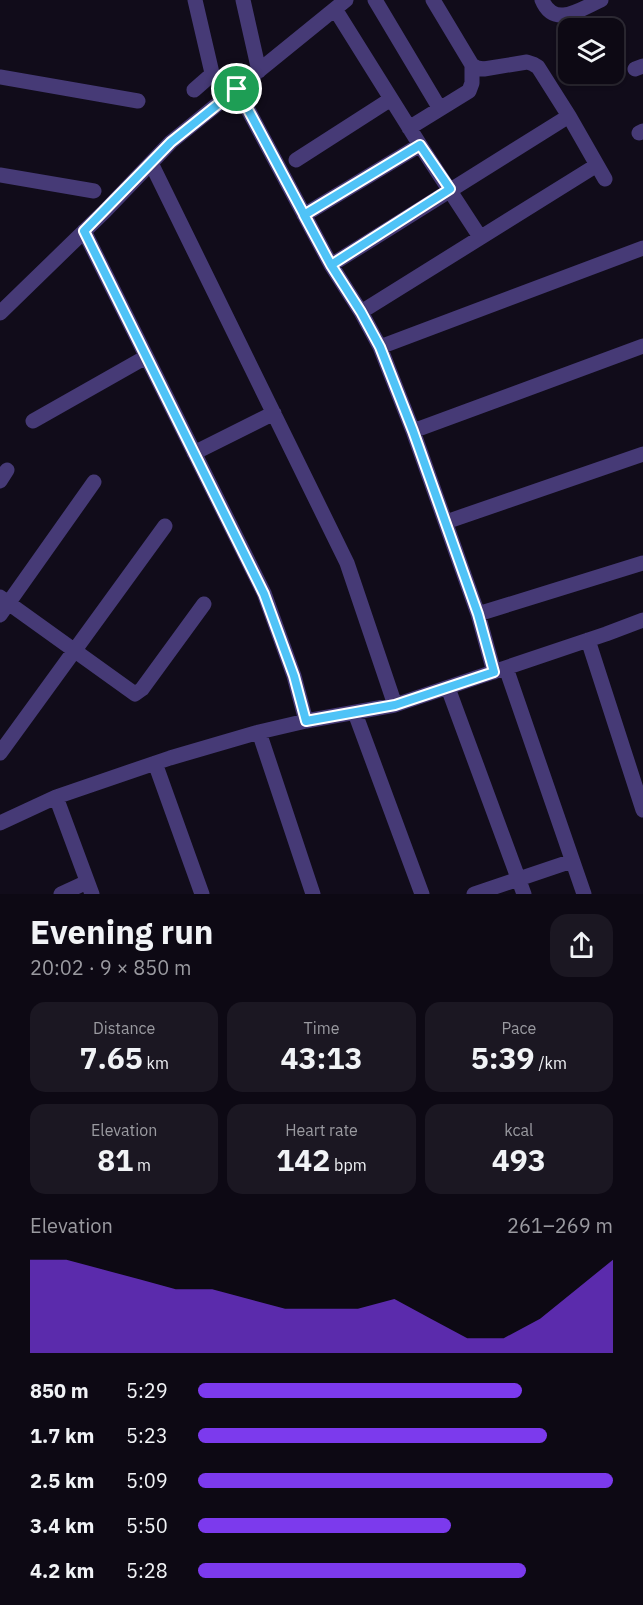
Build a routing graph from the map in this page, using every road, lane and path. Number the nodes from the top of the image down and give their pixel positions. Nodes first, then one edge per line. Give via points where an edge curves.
1 (195, 0) edge
2 (243, 0) edge
3 (375, 0) edge
4 (433, 0) edge
5 (542, 0) edge
6 (601, 0) edge
7 (341, 5) edge
8 (472, 65) junction
9 (259, 71) junction
10 (0, 77) edge
11 (237, 89) junction
12 (194, 90) dead end
13 (391, 99) junction
14 (138, 102) dead end
15 (440, 109) junction
16 (568, 116) junction
17 (409, 128) junction
18 (420, 145) junction
19 (296, 160) dead end
20 (151, 163) junction
21 (597, 165) junction
22 (0, 175) edge
23 (605, 179) dead end
24 (450, 189) junction
25 (94, 191) dead end
26 (304, 215) junction
27 (84, 231) junction
28 (480, 237) junction
29 (643, 248) edge
30 (331, 265) junction
31 (361, 312) junction
32 (0, 313) edge
33 (643, 346) edge
34 (380, 347) junction
35 (147, 357) junction
36 (273, 412) junction
37 (33, 421) dead end
38 (413, 431) junction
39 (194, 453) junction
40 (643, 454) edge
41 (94, 482) dead end
42 (446, 522) junction
43 (165, 526) dead end
44 (643, 563) edge
45 (204, 604) dead end
46 (3, 605) edge
47 (478, 614) junction
48 (643, 620) edge
49 (588, 640) junction
50 (74, 651) junction
51 (500, 670) junction
52 (448, 688) junction
53 (395, 705) junction
54 (355, 713) junction
55 (306, 721) junction
56 (259, 732) junction
57 (0, 753) edge
58 (155, 764) junction
59 (56, 797) junction
60 (643, 810) edge
61 (0, 823) edge
62 (572, 861) junction
63 (522, 887) edge
64 (90, 888) edge
65 (61, 894) edge
66 (202, 894) edge
67 (314, 894) edge
68 (422, 894) edge
69 (474, 894) edge
70 (584, 894) edge

1 - 12 street via 212,73
2 - 9 street
3 - 15 street
4 - 8 street
5 - 6 street via 550,13 566,15
7 - 9 street
7 - 13 street
8 - 15 street via 469,91
8 - 16 street via 484,69 533,64
9 - 11 street
10 - 14 street
11 - 20 street
11 - 26 street
13 - 17 street
13 - 19 street
15 - 17 street
16 - 21 street
16 - 24 street
17 - 18 street
18 - 24 street
18 - 26 street
20 - 27 street
20 - 36 street
21 - 23 street
21 - 28 street
22 - 25 street
24 - 28 street
24 - 30 street
26 - 30 street
27 - 32 street
27 - 35 street
28 - 31 street
29 - 34 street
30 - 31 street
31 - 34 street
33 - 38 street
34 - 38 street
35 - 37 street
35 - 39 street
36 - 39 street
36 - 53 street via 347,563
38 - 42 street
39 - 55 street via 264,594
40 - 42 street
41 - 46 street
42 - 47 street
43 - 50 street
44 - 47 street
45 - 50 street via 139,693 131,693
46 - 50 street
47 - 51 street
48 - 49 street
49 - 51 street
49 - 60 street
50 - 57 street
51 - 52 street
51 - 62 street
52 - 53 street
52 - 63 street
53 - 54 street
54 - 55 street
54 - 68 street
55 - 56 street
56 - 58 street
56 - 67 street
58 - 59 street
58 - 66 street
59 - 61 street
59 - 64 street
62 - 63 street
62 - 70 street
63 - 69 street
64 - 65 street

